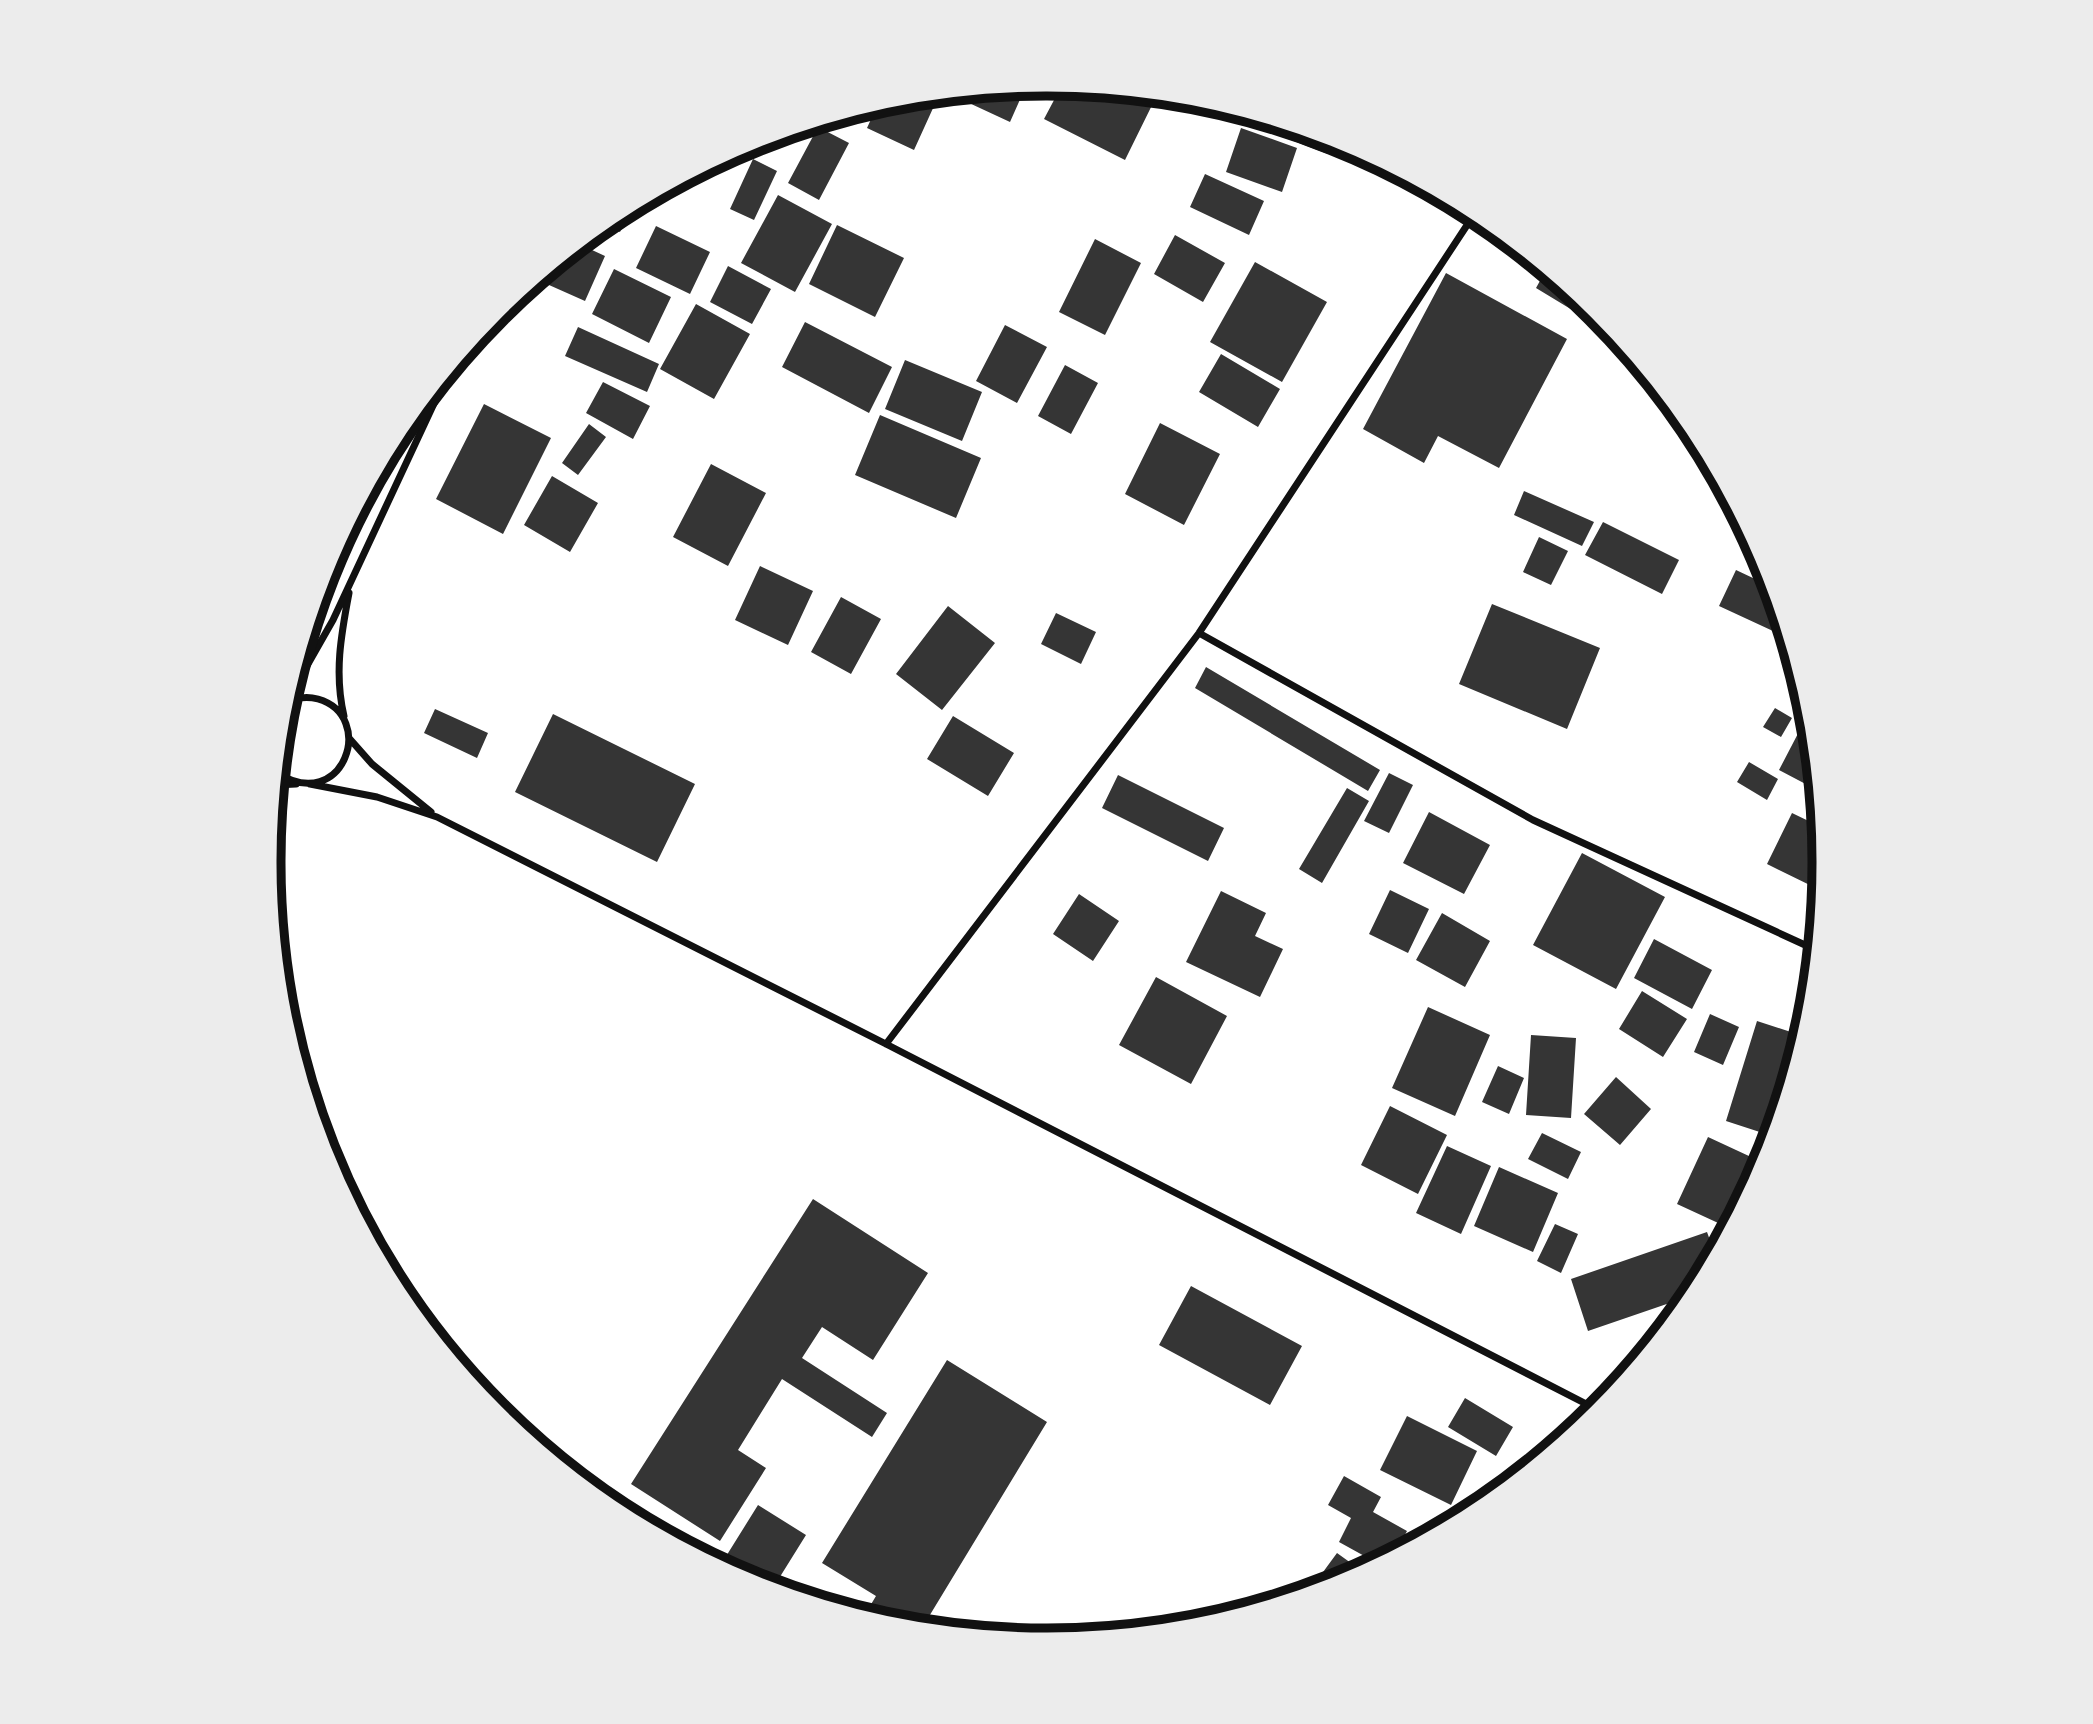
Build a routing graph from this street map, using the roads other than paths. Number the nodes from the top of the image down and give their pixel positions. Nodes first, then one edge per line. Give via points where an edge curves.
1 (1469, 223) edge
2 (435, 402) edge
3 (351, 582) junction
4 (1199, 633) junction
5 (306, 667) edge
6 (298, 699) edge
7 (346, 724) junction
8 (349, 738) junction
9 (286, 777) edge
10 (299, 783) junction
11 (285, 784) edge
12 (310, 784) junction
13 (437, 817) junction
14 (1808, 946) edge
15 (886, 1044) junction
16 (1587, 1404) edge

1 - 4 street
2 - 3 street
3 - 5 street
3 - 7 street via 338,672
4 - 14 street via 1533,820
4 - 15 street
6 - 7 street via 326,702
7 - 8 street
8 - 12 street via 347,752 332,776
8 - 13 street via 397,787
9 - 10 street
10 - 11 street
10 - 12 street
12 - 13 street via 377,797
13 - 15 street
15 - 16 street

